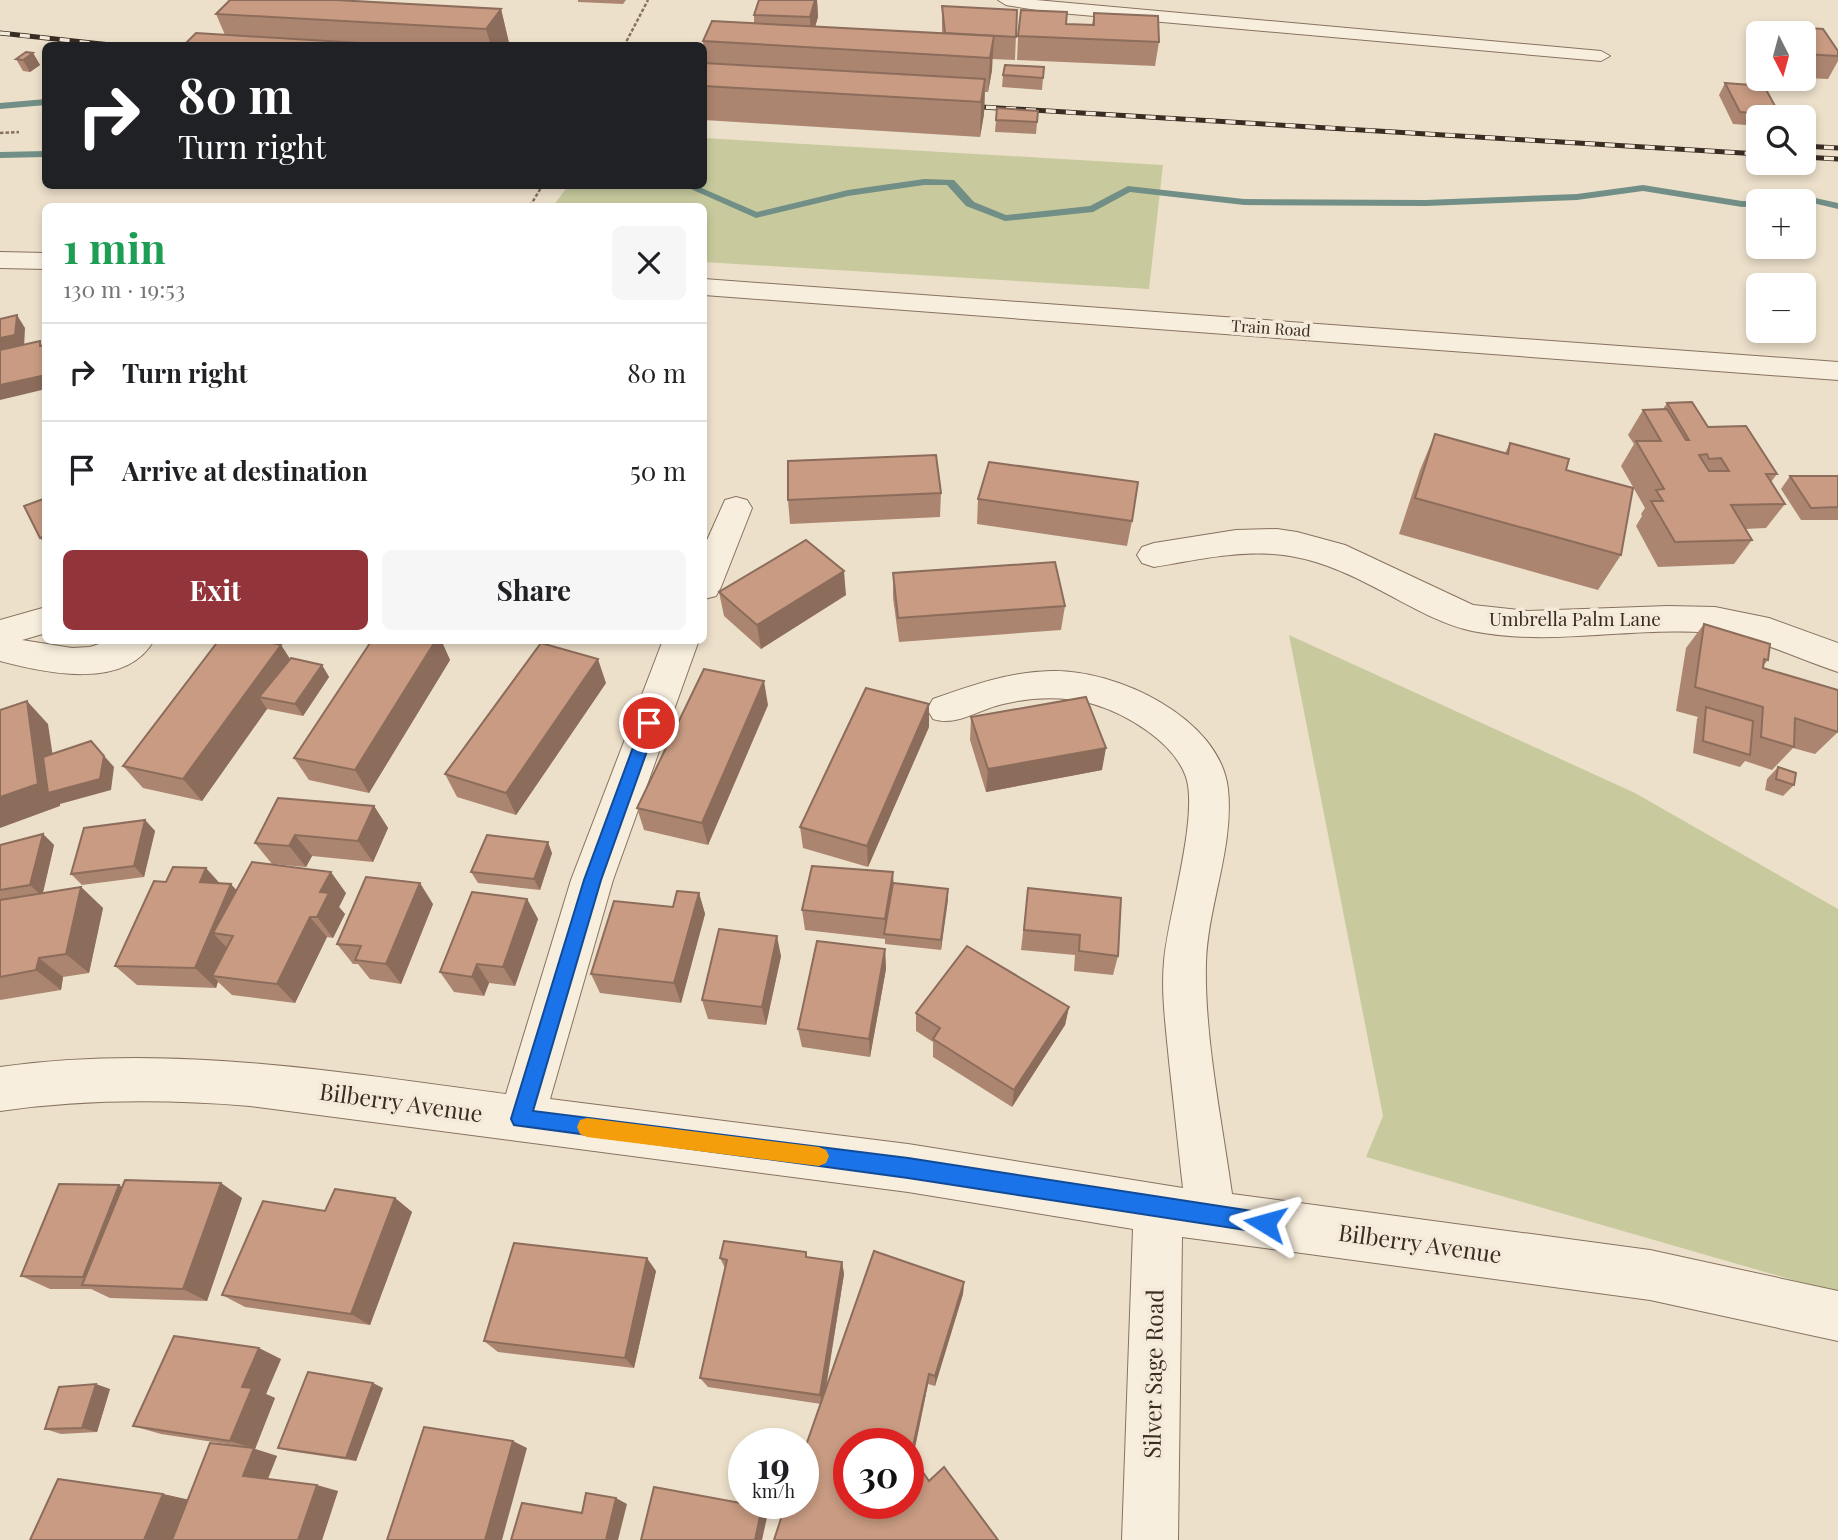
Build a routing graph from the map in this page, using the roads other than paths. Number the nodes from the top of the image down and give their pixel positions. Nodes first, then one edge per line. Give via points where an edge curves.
1 (1006, 0) edge
2 (1601, 56) dead end
3 (0, 260) edge
4 (42, 261) edge
5 (707, 286) edge
6 (1838, 371) edge
7 (737, 508) dead end
8 (1154, 555) dead end
9 (707, 579) edge
10 (42, 621) edge
11 (0, 633) edge
12 (132, 644) edge
13 (680, 644) edge
14 (0, 648) edge
15 (1838, 658) edge
16 (946, 709) dead end
17 (0, 1089) edge
18 (521, 1119) junction
19 (1158, 1209) junction
20 (1210, 1216) junction
21 (1838, 1316) edge
22 (1150, 1540) edge

1 - 2 lane
3 - 4 street
5 - 6 street, Train Road
7 - 9 street
8 - 15 street, Umbrella Palm Lane via 1278,540 1317,548 1470,618 1574,624 1707,620 1787,635
10 - 11 street
12 - 14 street via 95,661 66,661
13 - 18 street via 593,880
16 - 20 street via 1010,688 1071,685 1114,697 1150,716 1193,748 1207,780 1208,803 1185,961 1186,1013
17 - 18 street, Bilberry Avenue via 54,1080 208,1079
18 - 19 street, Bilberry Avenue via 908,1168
19 - 20 street, Bilberry Avenue
19 - 22 street, Silver Sage Road
20 - 21 street, Bilberry Avenue via 1650,1275

